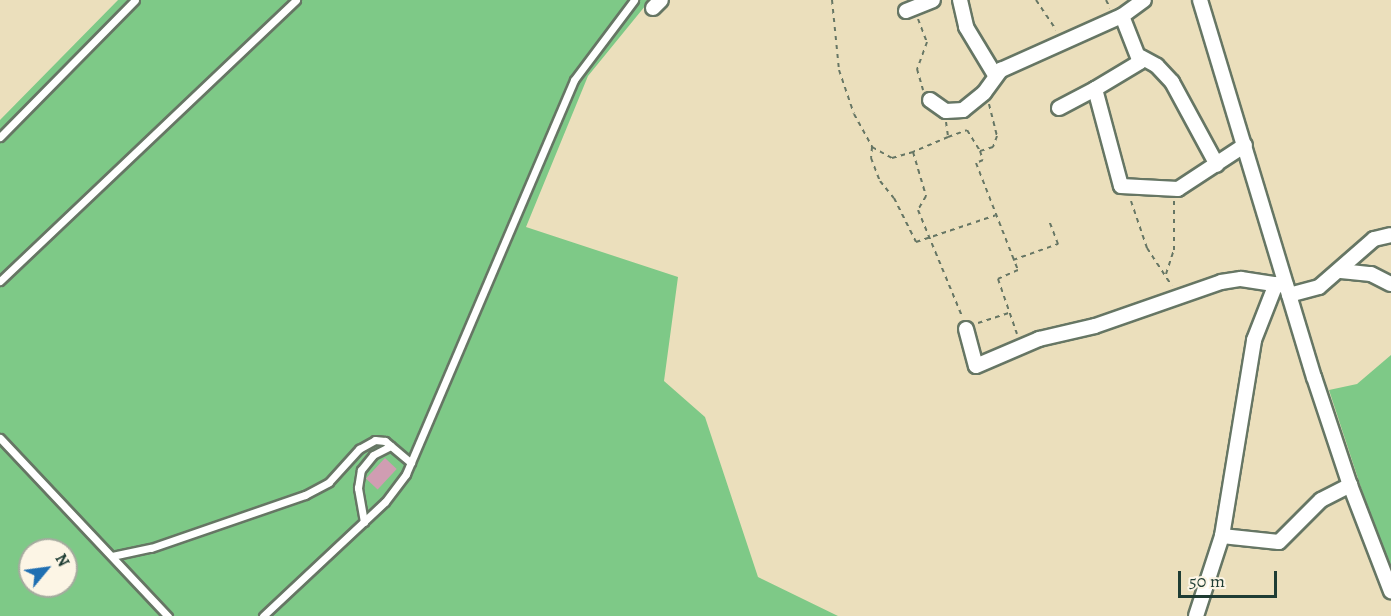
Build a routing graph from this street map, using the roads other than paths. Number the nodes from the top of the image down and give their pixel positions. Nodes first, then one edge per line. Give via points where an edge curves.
1 (135, 0) edge
2 (296, 0) edge
3 (634, 0) edge
4 (960, 0) edge
5 (1144, 0) edge
6 (1200, 0) edge
7 (928, 2) edge
8 (906, 11) dead end
9 (1122, 16) junction
10 (1141, 57) junction
11 (995, 75) junction
12 (1095, 89) junction
13 (930, 100) road end
14 (1059, 108) dead end
15 (0, 137) edge
16 (1245, 145) junction
17 (1217, 165) junction
18 (1391, 235) edge
19 (1341, 271) junction
20 (0, 282) edge
21 (1391, 284) edge
22 (1284, 288) junction
23 (966, 329) road end
24 (0, 438) edge
25 (391, 446) junction
26 (411, 463) junction
27 (1350, 485) junction
28 (364, 522) junction
29 (1222, 536) junction
30 (112, 556) junction
31 (1391, 591) edge
32 (168, 616) edge
33 (263, 616) edge
34 (1196, 616) edge

1 - 15 lane
2 - 20 lane
3 - 26 lane via 574,80
4 - 11 street via 966,27
5 - 9 street
6 - 16 street
7 - 8 street
9 - 10 street
9 - 11 street
10 - 12 street via 1137,67
10 - 17 street via 1157,66 1172,82
11 - 13 street via 984,93 963,110 946,111
12 - 14 street
12 - 17 street via 1121,186 1172,190 1189,185
16 - 17 street
16 - 22 street
18 - 19 street via 1374,239
19 - 21 street via 1371,274
19 - 22 street via 1319,287
22 - 23 street via 1241,279 1022,346 976,366
22 - 27 street
22 - 29 street via 1254,340
24 - 30 lane
25 - 26 lane
25 - 28 lane via 373,455 361,470 358,488
25 - 30 lane via 380,440 367,443 336,476 305,495 151,548
26 - 28 lane via 398,487
27 - 29 street via 1321,501 1279,542
27 - 31 street
28 - 33 lane
29 - 34 street
30 - 32 lane

